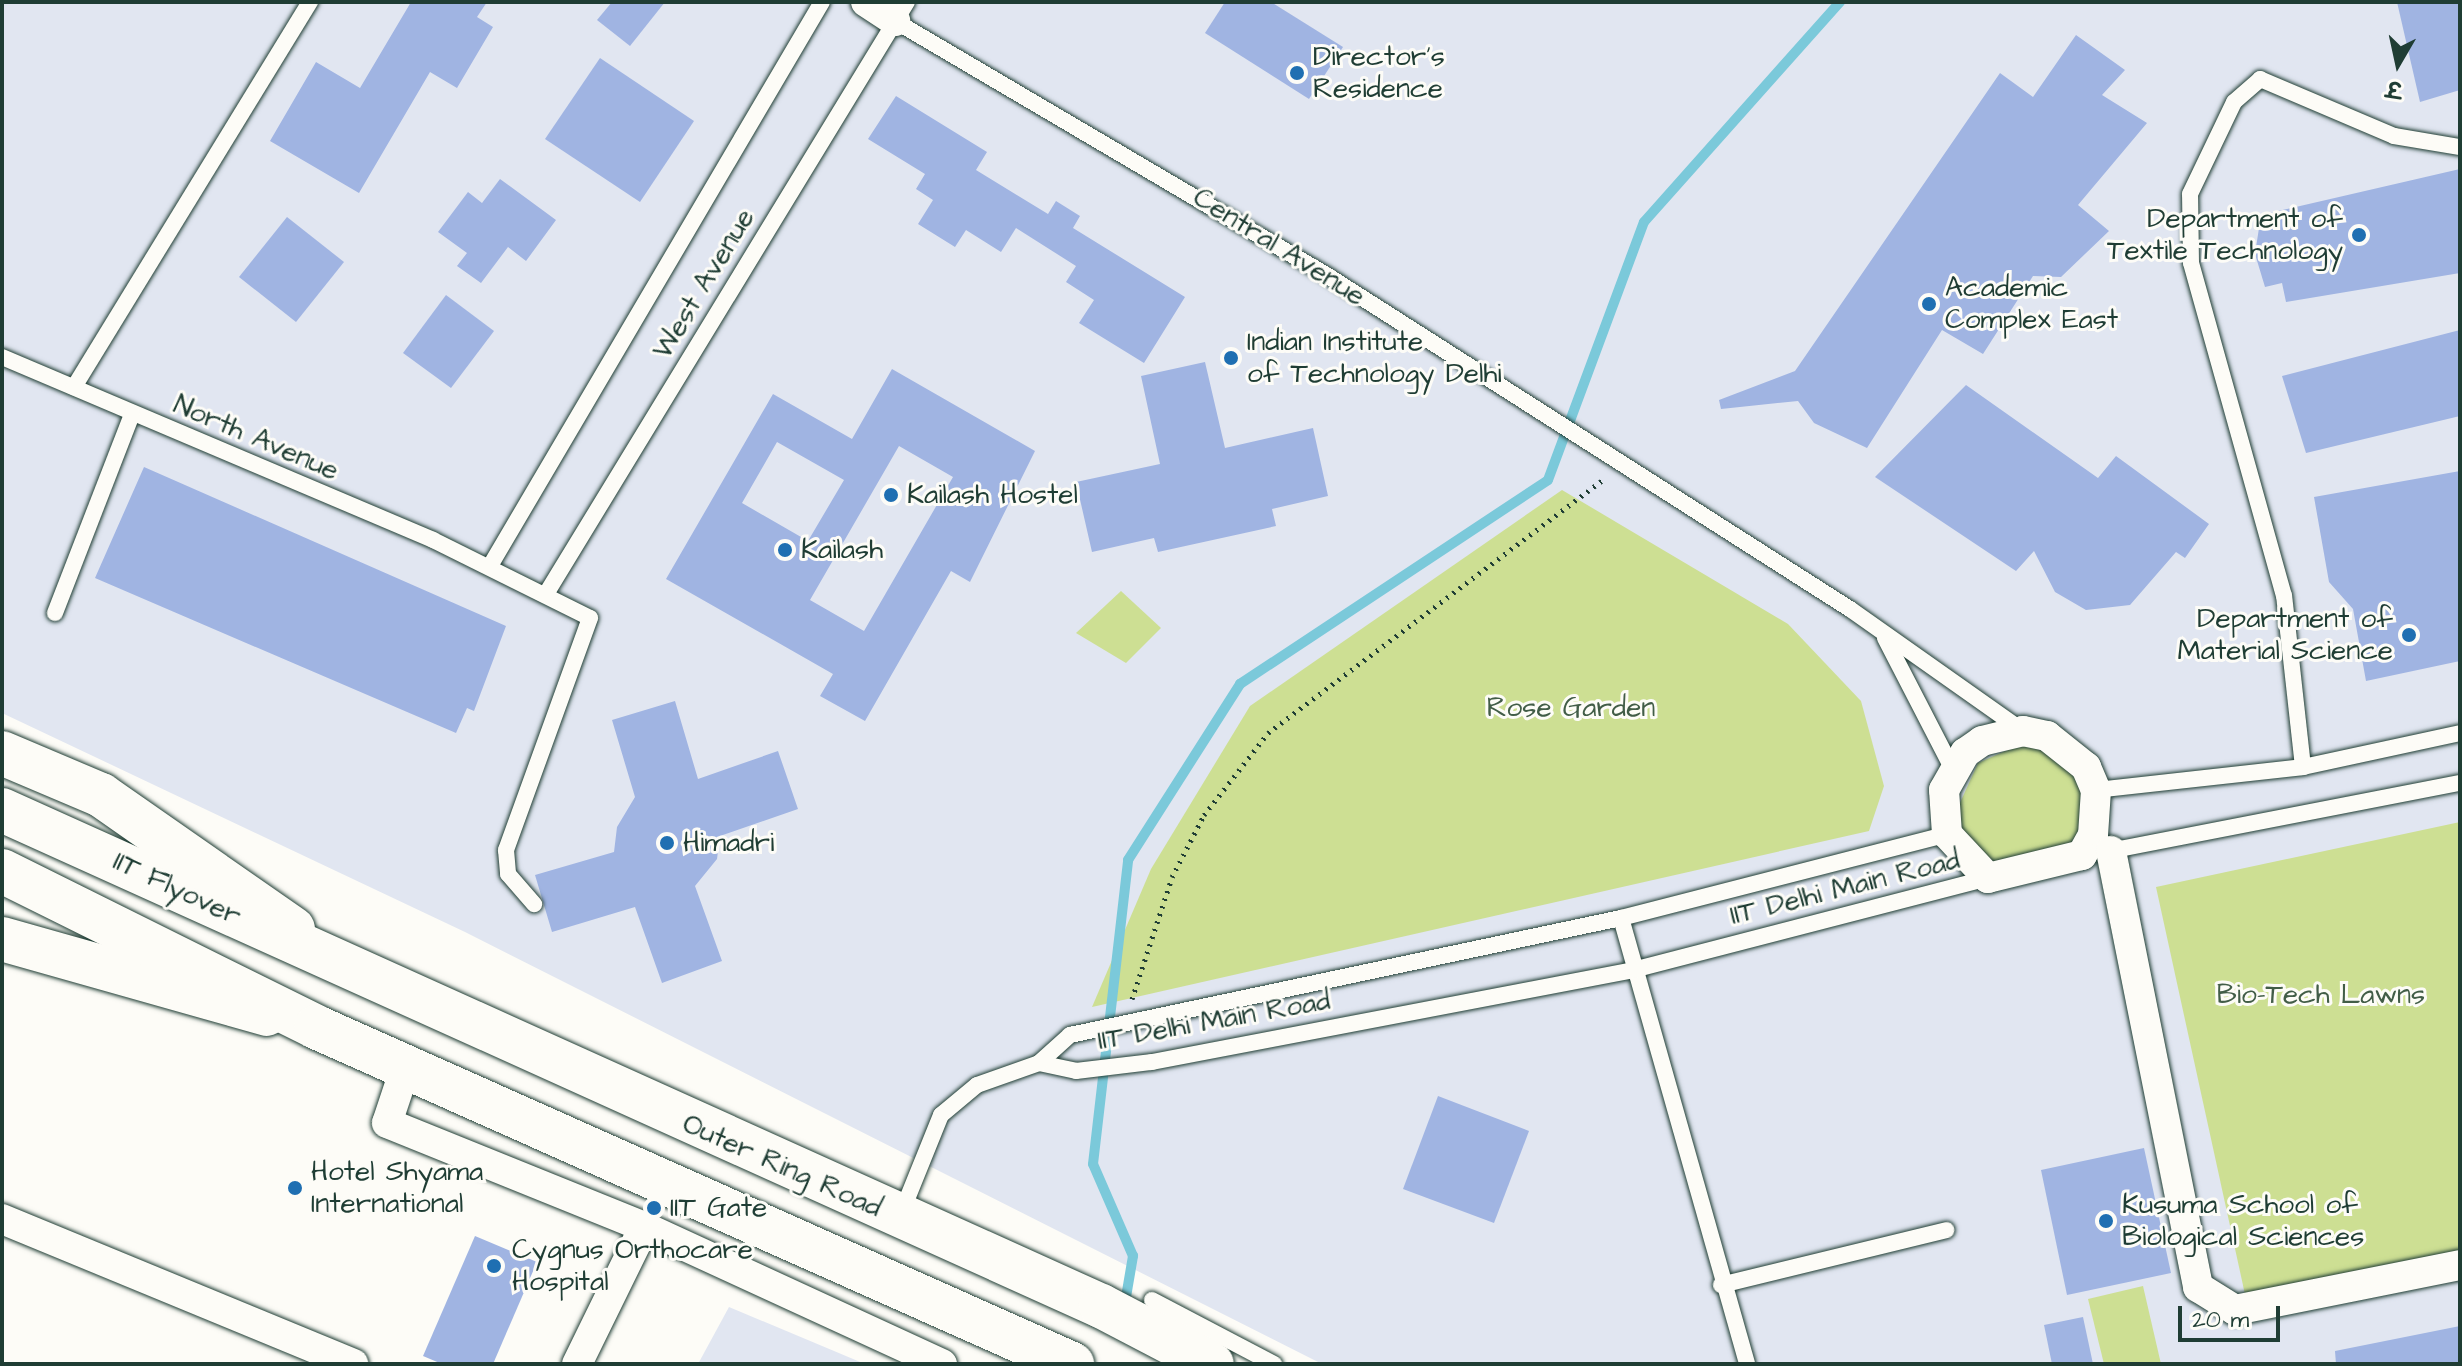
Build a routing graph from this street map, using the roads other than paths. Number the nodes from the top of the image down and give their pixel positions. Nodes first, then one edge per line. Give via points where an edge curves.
1 (310, 2) edge
2 (822, 2) edge
3 (866, 2) edge
4 (901, 12) edge
5 (2460, 147) edge
6 (2, 357) edge
7 (74, 387) junction
8 (132, 414) junction
9 (490, 566) junction
10 (546, 594) junction
11 (55, 613) dead end
12 (1884, 637) junction
13 (2023, 731) junction
14 (2460, 733) edge
15 (2, 753) edge
16 (2303, 767) junction
17 (1953, 770) junction
18 (2460, 783) edge
19 (2096, 790) junction
20 (2, 810) edge
21 (1947, 834) junction
22 (2096, 853) junction
23 (2, 871) edge
24 (1988, 878) junction
25 (534, 904) dead end
26 (1621, 918) junction
27 (2, 939) edge
28 (352, 970) junction
29 (1633, 970) junction
30 (316, 1027) junction
31 (407, 1063) junction
32 (1039, 1063) junction
33 (2, 1219) edge
34 (898, 1219) junction
35 (644, 1227) junction
36 (1946, 1230) dead end
37 (2460, 1265) edge
38 (866, 1271) junction
39 (1721, 1285) junction
40 (1152, 1300) dead end
41 (839, 1317) junction
42 (353, 1364) edge
43 (577, 1364) edge
44 (942, 1364) edge
45 (1072, 1364) edge
46 (1212, 1364) edge
47 (1274, 1364) edge
48 (1747, 1364) edge

1 - 7 lane
2 - 9 lane, West Avenue
3 - 4 street, Central Avenue
4 - 10 lane, West Avenue
4 - 12 lane, Central Avenue via 1315,268
5 - 16 lane via 2394,136 2260,79 2234,102 2190,194 2191,263 2284,596
6 - 7 lane, North Avenue
7 - 8 lane, North Avenue
8 - 9 lane, North Avenue
8 - 11 lane
9 - 10 lane, North Avenue
10 - 25 lane, North Avenue via 590,618 506,850 508,874
12 - 13 lane, Central Avenue
12 - 17 lane, Central Avenue
13 - 17 street via 1982,741
13 - 19 street via 2069,749
14 - 16 lane
15 - 28 main road via 101,795
16 - 19 lane
17 - 21 street via 1944,790
18 - 22 lane
19 - 22 street
20 - 28 main road, IIT Flyover
21 - 24 street via 1956,852
21 - 26 lane, IIT Delhi Main Road
22 - 24 street
22 - 37 street via 2198,1287 2235,1310
23 - 30 main road
24 - 29 lane, IIT Delhi Main Road
26 - 29 lane
26 - 32 lane, IIT Delhi Main Road via 1124,1018 1070,1035
27 - 30 main road
28 - 34 main road, Outer Ring Road
29 - 32 lane, IIT Delhi Main Road via 1121,1066 1088,1069
29 - 39 lane
30 - 31 main road
31 - 35 street via 387,1123
31 - 38 main road
32 - 34 lane via 977,1085 941,1115
33 - 42 street
34 - 46 main road, Outer Ring Road via 1101,1306
35 - 41 street
35 - 43 street
36 - 39 lane
38 - 41 street
38 - 45 main road
39 - 48 lane
40 - 47 lane
41 - 44 street

